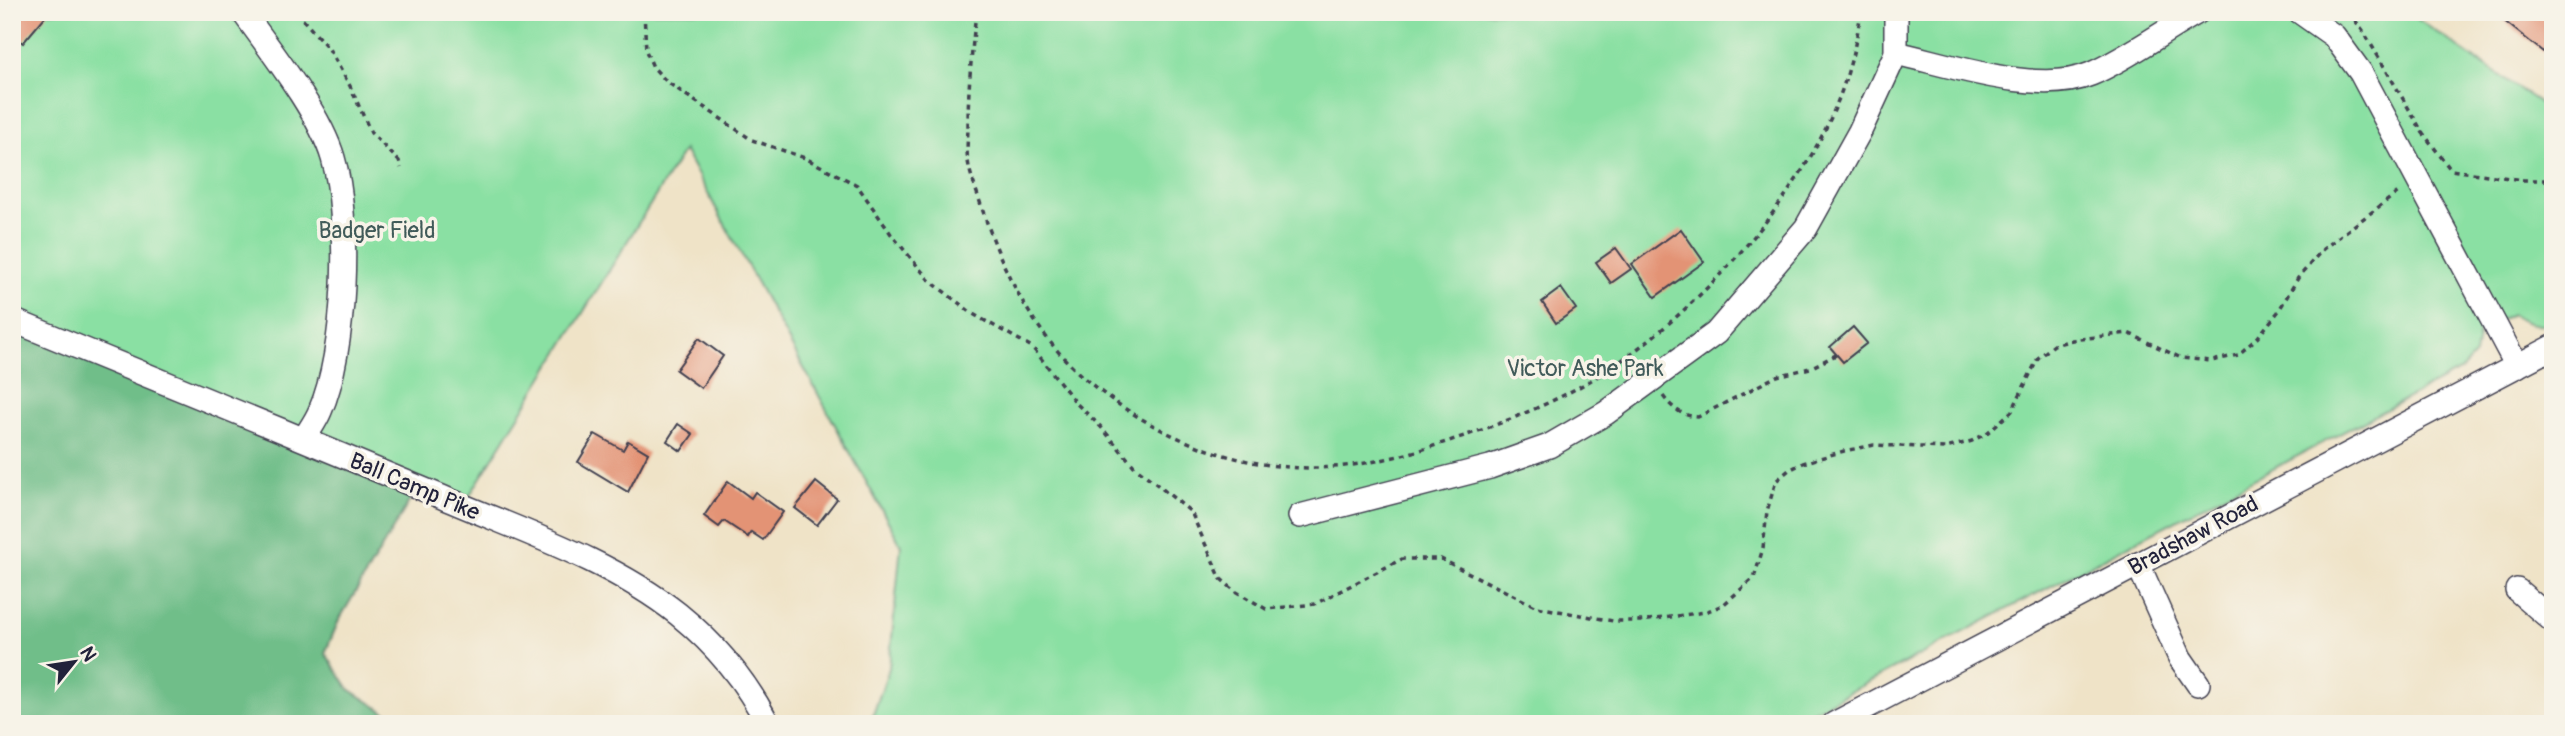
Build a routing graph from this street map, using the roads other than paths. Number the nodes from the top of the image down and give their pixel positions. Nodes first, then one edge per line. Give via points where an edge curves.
1 (243, 12) edge
2 (1896, 12) edge
3 (2198, 12) edge
4 (2300, 12) edge
5 (1896, 53) junction
6 (12, 320) edge
7 (2553, 347) edge
8 (2517, 366) junction
9 (304, 439) junction
10 (1300, 516) dead end
11 (2138, 564) junction
12 (2517, 590) dead end
13 (2553, 621) edge
14 (2198, 684) dead end
15 (768, 724) edge
16 (1834, 724) edge

1 - 9 street via 313,115 333,157 342,208 342,300 334,366 320,411
2 - 5 street
3 - 5 street via 2089,75 2068,80 2022,80
4 - 8 street via 2334,37 2361,73
5 - 10 street via 1860,131 1806,228 1716,333 1606,413 1549,446 1490,467
6 - 9 street, Ball Camp Pike
7 - 8 street, Bradshaw Road
8 - 11 street, Bradshaw Road
9 - 15 street, Ball Camp Pike via 553,544 644,591 712,646 741,679
11 - 14 street via 2180,658
11 - 16 street, Bradshaw Road
12 - 13 street

